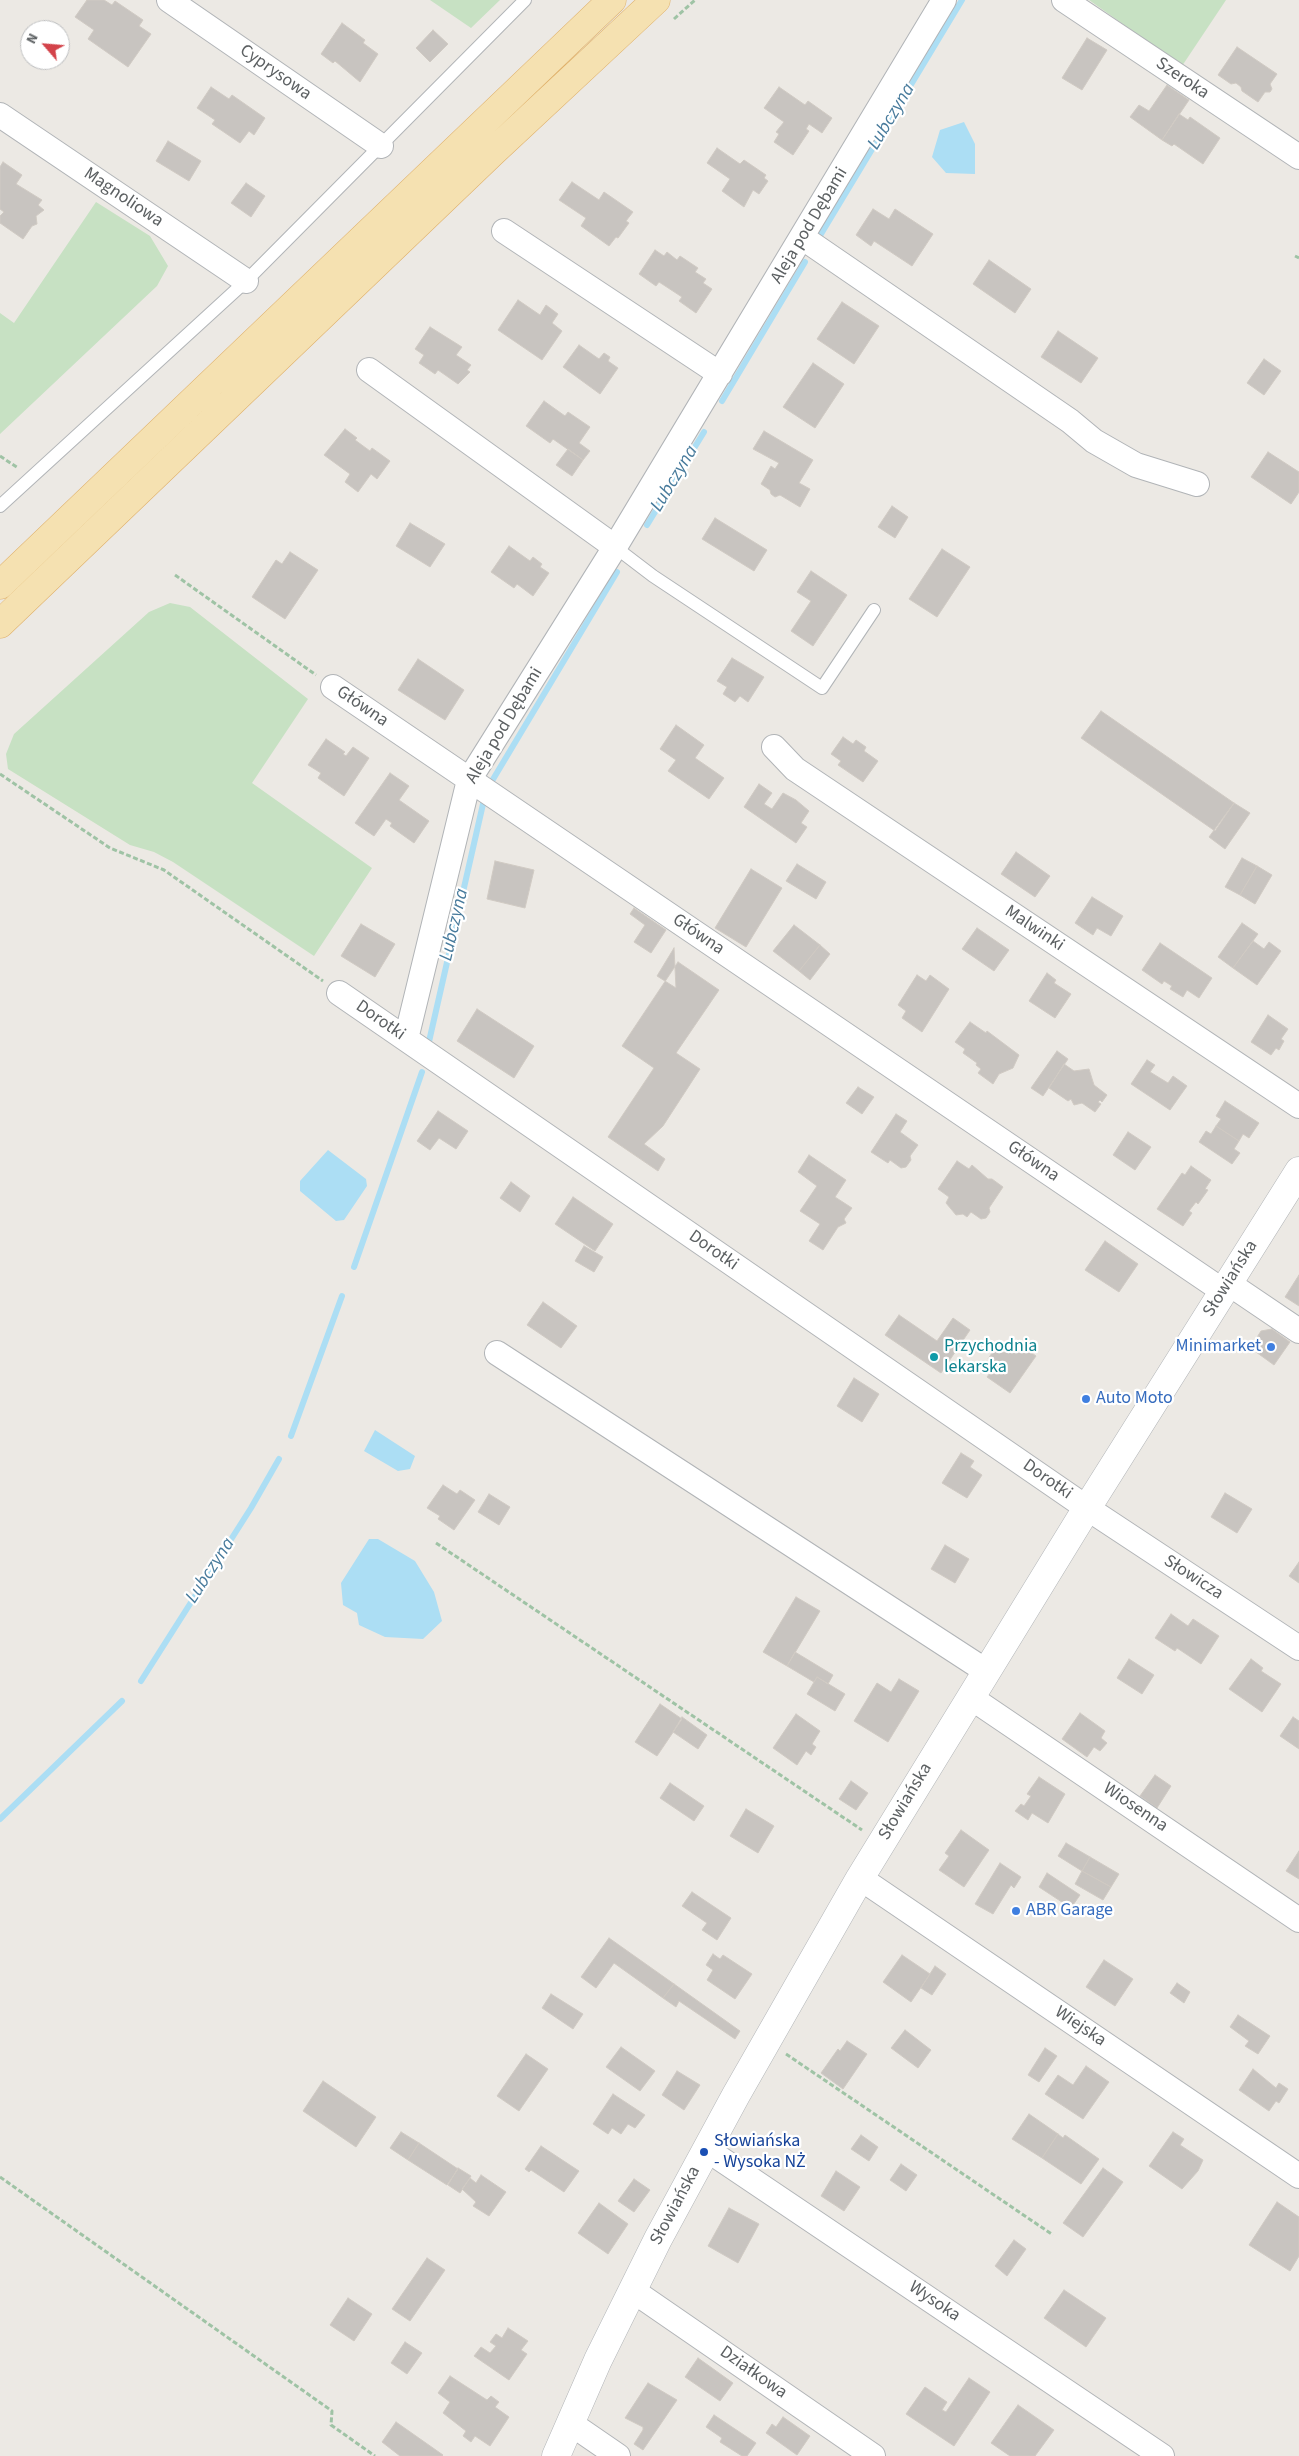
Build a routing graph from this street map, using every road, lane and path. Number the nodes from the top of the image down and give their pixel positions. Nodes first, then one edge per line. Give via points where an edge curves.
1 (169, 0) edge
2 (525, 0) edge
3 (612, 0) edge
4 (656, 0) edge
5 (944, 0) edge
6 (1064, 0) edge
7 (0, 115) edge
8 (381, 146) junction
9 (1299, 157) edge
10 (504, 231) dead end
11 (803, 238) junction
12 (1295, 256) dead end
13 (1299, 258) edge
14 (246, 281) junction
15 (369, 370) dead end
16 (720, 374) junction
17 (1197, 484) dead end
18 (0, 506) edge
19 (615, 547) junction
20 (175, 575) dead end
21 (0, 585) edge
22 (874, 610) dead end
23 (0, 624) edge
24 (332, 687) joint
25 (774, 747) dead end
26 (0, 774) edge
27 (469, 780) junction
28 (339, 993) joint
29 (406, 1039) junction
30 (1299, 1106) edge
31 (1299, 1171) edge
32 (1226, 1287) junction
33 (1299, 1331) edge
34 (497, 1353) dead end
35 (1087, 1508) junction
36 (436, 1543) dead end
37 (1299, 1648) edge
38 (986, 1671) junction
39 (970, 1697) junction
40 (882, 1843) junction
41 (860, 1878) junction
42 (1299, 1920) edge
43 (767, 2041) junction
44 (706, 2149) junction
45 (1299, 2176) edge
46 (0, 2177) edge
47 (1053, 2235) dead end
48 (632, 2290) junction
49 (570, 2423) junction
50 (375, 2456) edge
51 (556, 2456) edge
52 (618, 2456) edge
53 (873, 2456) edge
54 (1162, 2456) edge

1 - 8 street, Cyprysowa
2 - 8 lane
3 - 21 main road
4 - 23 main road via 486,158
5 - 11 street, Aleja pod Dębami
6 - 9 street, Szeroka
7 - 14 street, Magnoliowa
8 - 14 lane
10 - 16 street
11 - 16 street, Aleja pod Dębami
11 - 17 street via 1094,441 1136,465
12 - 13 path
14 - 18 lane
15 - 19 street
16 - 19 street, Aleja pod Dębami
19 - 22 lane via 653,576 822,688
19 - 27 street, Aleja pod Dębami
20 - 24 path, Główna
24 - 27 street, Główna
25 - 30 street, Malwinki via 795,769
26 - 28 path via 110,848 164,870
27 - 29 street, Aleja pod Dębami
27 - 32 street, Główna
28 - 29 street, Dorotki
29 - 35 street, Dorotki
31 - 32 street, Słowiańska
32 - 33 street, Główna
32 - 35 street, Słowiańska
34 - 38 street
35 - 37 street, Słowicza
35 - 38 street, Słowiańska
36 - 40 path
38 - 39 street, Słowiańska
39 - 40 street, Słowiańska
39 - 42 street, Wiosenna
40 - 41 street, Słowiańska
41 - 43 street, Słowiańska
41 - 45 street, Wiejska
43 - 44 street, Słowiańska
43 - 47 path
44 - 48 street, Słowiańska
44 - 54 street, Wysoka
46 - 50 path via 332,2411 332,2425
48 - 49 street, Słowiańska
48 - 53 street, Działkowa
49 - 51 street, Słowiańska
49 - 52 street

